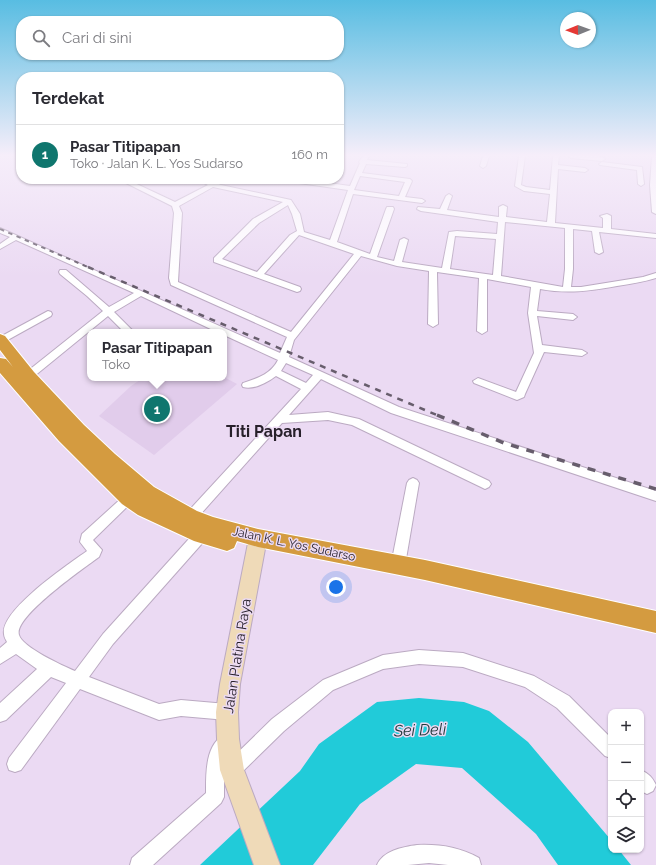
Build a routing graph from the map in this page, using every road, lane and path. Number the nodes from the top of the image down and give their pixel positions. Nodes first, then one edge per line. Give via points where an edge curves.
1 (159, 196) edge
2 (190, 196) edge
3 (266, 196) edge
4 (349, 196) edge
5 (391, 196) edge
6 (449, 196) dead end
7 (553, 196) edge
8 (654, 196) edge
9 (401, 198) joint
10 (288, 201) junction
11 (175, 204) junction
12 (503, 208) dead end
13 (390, 209) dead end
14 (443, 212) junction
15 (656, 212) edge
16 (604, 216) dead end
17 (502, 219) junction
18 (551, 224) junction
19 (569, 226) junction
20 (595, 229) junction
21 (0, 230) edge
22 (607, 231) junction
23 (300, 233) junction
24 (656, 236) edge
25 (15, 237) junction
26 (500, 237) junction
27 (404, 240) dead end
28 (333, 243) junction
29 (0, 247) edge
30 (360, 252) junction
31 (599, 252) dead end
32 (373, 258) junction
33 (397, 264) junction
34 (433, 271) junction
35 (63, 272) dead end
36 (445, 272) junction
37 (259, 275) junction
38 (656, 275) edge
39 (483, 276) junction
40 (497, 278) junction
41 (536, 285) junction
42 (298, 289) dead end
43 (567, 290) junction
44 (141, 293) junction
45 (107, 312) junction
46 (532, 313) junction
47 (48, 314) dead end
48 (573, 317) dead end
49 (433, 324) dead end
50 (126, 329) edge
51 (218, 329) edge
52 (482, 331) dead end
53 (227, 333) edge
54 (293, 336) junction
55 (0, 339) edge
56 (538, 348) junction
57 (582, 353) dead end
58 (283, 359) junction
59 (1, 365) edge
60 (274, 371) junction
61 (320, 374) junction
62 (28, 376) junction
63 (478, 381) dead end
64 (247, 385) dead end
65 (307, 388) junction
66 (280, 419) junction
67 (64, 425) junction
68 (413, 483) dead end
69 (485, 484) dead end
70 (656, 496) edge
71 (129, 498) junction
72 (186, 522) junction
73 (201, 535) junction
74 (256, 544) junction
75 (398, 565) junction
76 (656, 622) edge
77 (656, 634) edge
78 (16, 645) junction
79 (0, 658) edge
80 (49, 668) junction
81 (77, 680) junction
82 (227, 712) junction
83 (0, 714) edge
84 (228, 739) junction
85 (608, 747) edge
86 (15, 764) dead end
87 (234, 776) junction
88 (139, 865) edge
89 (267, 865) edge
90 (386, 865) edge
91 (472, 865) edge

1 - 11 street
2 - 11 street
3 - 10 street
4 - 28 street
5 - 9 street
6 - 14 street
7 - 18 street
8 - 15 street
9 - 14 street
10 - 23 street via 296,214
10 - 37 street via 265,214 217,260
11 - 54 street via 178,213 174,283
12 - 17 street
13 - 32 street
14 - 17 street
16 - 22 street via 607,216
17 - 18 street
17 - 26 street
18 - 19 street
19 - 20 street
19 - 43 street
20 - 22 street
20 - 31 street
21 - 25 street
22 - 24 street
23 - 28 street
23 - 37 street via 293,237
25 - 29 street
25 - 44 street
26 - 36 street via 452,234
26 - 40 street
27 - 33 street
28 - 30 street
30 - 32 street
30 - 54 street
32 - 33 street
33 - 34 street
34 - 36 street
34 - 49 street
35 - 45 street
36 - 39 street
37 - 42 street
38 - 43 street via 581,290
39 - 40 street
39 - 52 street
40 - 41 street
41 - 43 street
41 - 46 street
44 - 45 street
44 - 51 street
45 - 50 street
45 - 62 street
46 - 48 street
46 - 56 street
47 - 55 street
53 - 58 street
54 - 58 street via 284,350
55 - 62 highway, Jalan K. L. Yos Sudarso
56 - 57 street
56 - 63 street via 539,353 519,396
58 - 60 street
58 - 61 street
59 - 67 highway, Jalan K. L. Yos Sudarso
60 - 64 street via 262,382
60 - 65 street
61 - 65 street
61 - 70 street via 395,410
62 - 67 highway, Jalan K. L. Yos Sudarso
65 - 66 street
66 - 69 street via 328,416 355,422
66 - 72 street
67 - 71 highway, Jalan K. L. Yos Sudarso
67 - 72 highway, Jalan K. L. Yos Sudarso
68 - 75 street
71 - 72 highway, Jalan K. L. Yos Sudarso via 146,509
71 - 78 street via 86,538 86,542 95,550 94,553 48,589 15,620 11,634
72 - 73 highway, Jalan K. L. Yos Sudarso
72 - 74 highway, Jalan K. L. Yos Sudarso via 210,525
73 - 74 highway, Jalan K. L. Yos Sudarso
73 - 81 street via 108,639
74 - 75 highway, Jalan K. L. Yos Sudarso
74 - 77 highway, Jalan K. L. Yos Sudarso
74 - 82 main road, Jalan Platina Raya
75 - 76 highway, Jalan K. L. Yos Sudarso
78 - 79 street
78 - 80 street
80 - 81 street
80 - 83 street
81 - 82 street via 159,712 181,708
81 - 86 street
82 - 84 main road, Jalan Platina Raya
84 - 87 main road, Jalan Platina Raya
84 - 88 street via 220,748 215,768 215,797
85 - 87 street via 563,702 529,681 463,660 419,656 383,662 328,685 278,725
87 - 89 main road, Jalan Platina Raya
90 - 91 street via 392,860 427,853 464,859

